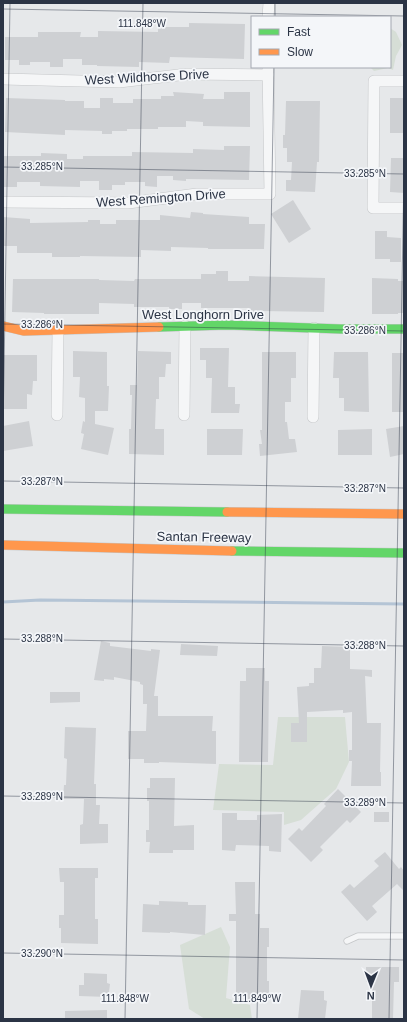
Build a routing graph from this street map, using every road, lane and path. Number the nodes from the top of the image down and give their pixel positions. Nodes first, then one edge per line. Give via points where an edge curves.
1 (269, 3) edge
2 (268, 16) edge
3 (268, 71) edge
4 (3, 79) edge
5 (404, 81) edge
6 (3, 202) edge
7 (404, 208) edge
8 (3, 326) edge
9 (185, 326) junction
10 (314, 328) junction
11 (404, 329) edge
12 (58, 330) junction
13 (57, 415) dead end
14 (184, 415) dead end
15 (313, 417) dead end
16 (9, 500) dead end
17 (3, 509) edge
18 (79, 510) junction
19 (404, 514) edge
20 (3, 545) edge
21 (40, 546) junction
22 (3, 548) edge
23 (404, 553) edge
24 (404, 936) edge
25 (347, 941) dead end

1 - 2 street
3 - 4 street, West Wildhorse Drive via 187,74 119,82
3 - 6 street, West Remington Drive via 270,194 197,194 128,203
5 - 7 street via 374,81 373,208
8 - 12 main road, West Longhorn Drive via 24,331
9 - 10 main road, West Longhorn Drive
9 - 12 main road, West Longhorn Drive
9 - 14 street
10 - 11 main road, West Longhorn Drive
10 - 15 street
12 - 13 street
16 - 18 main road
17 - 18 main road, Santan Freeway
18 - 19 main road, Santan Freeway
20 - 21 main road, Santan Freeway
21 - 22 main road
21 - 23 main road, Santan Freeway
24 - 25 lane via 358,936

